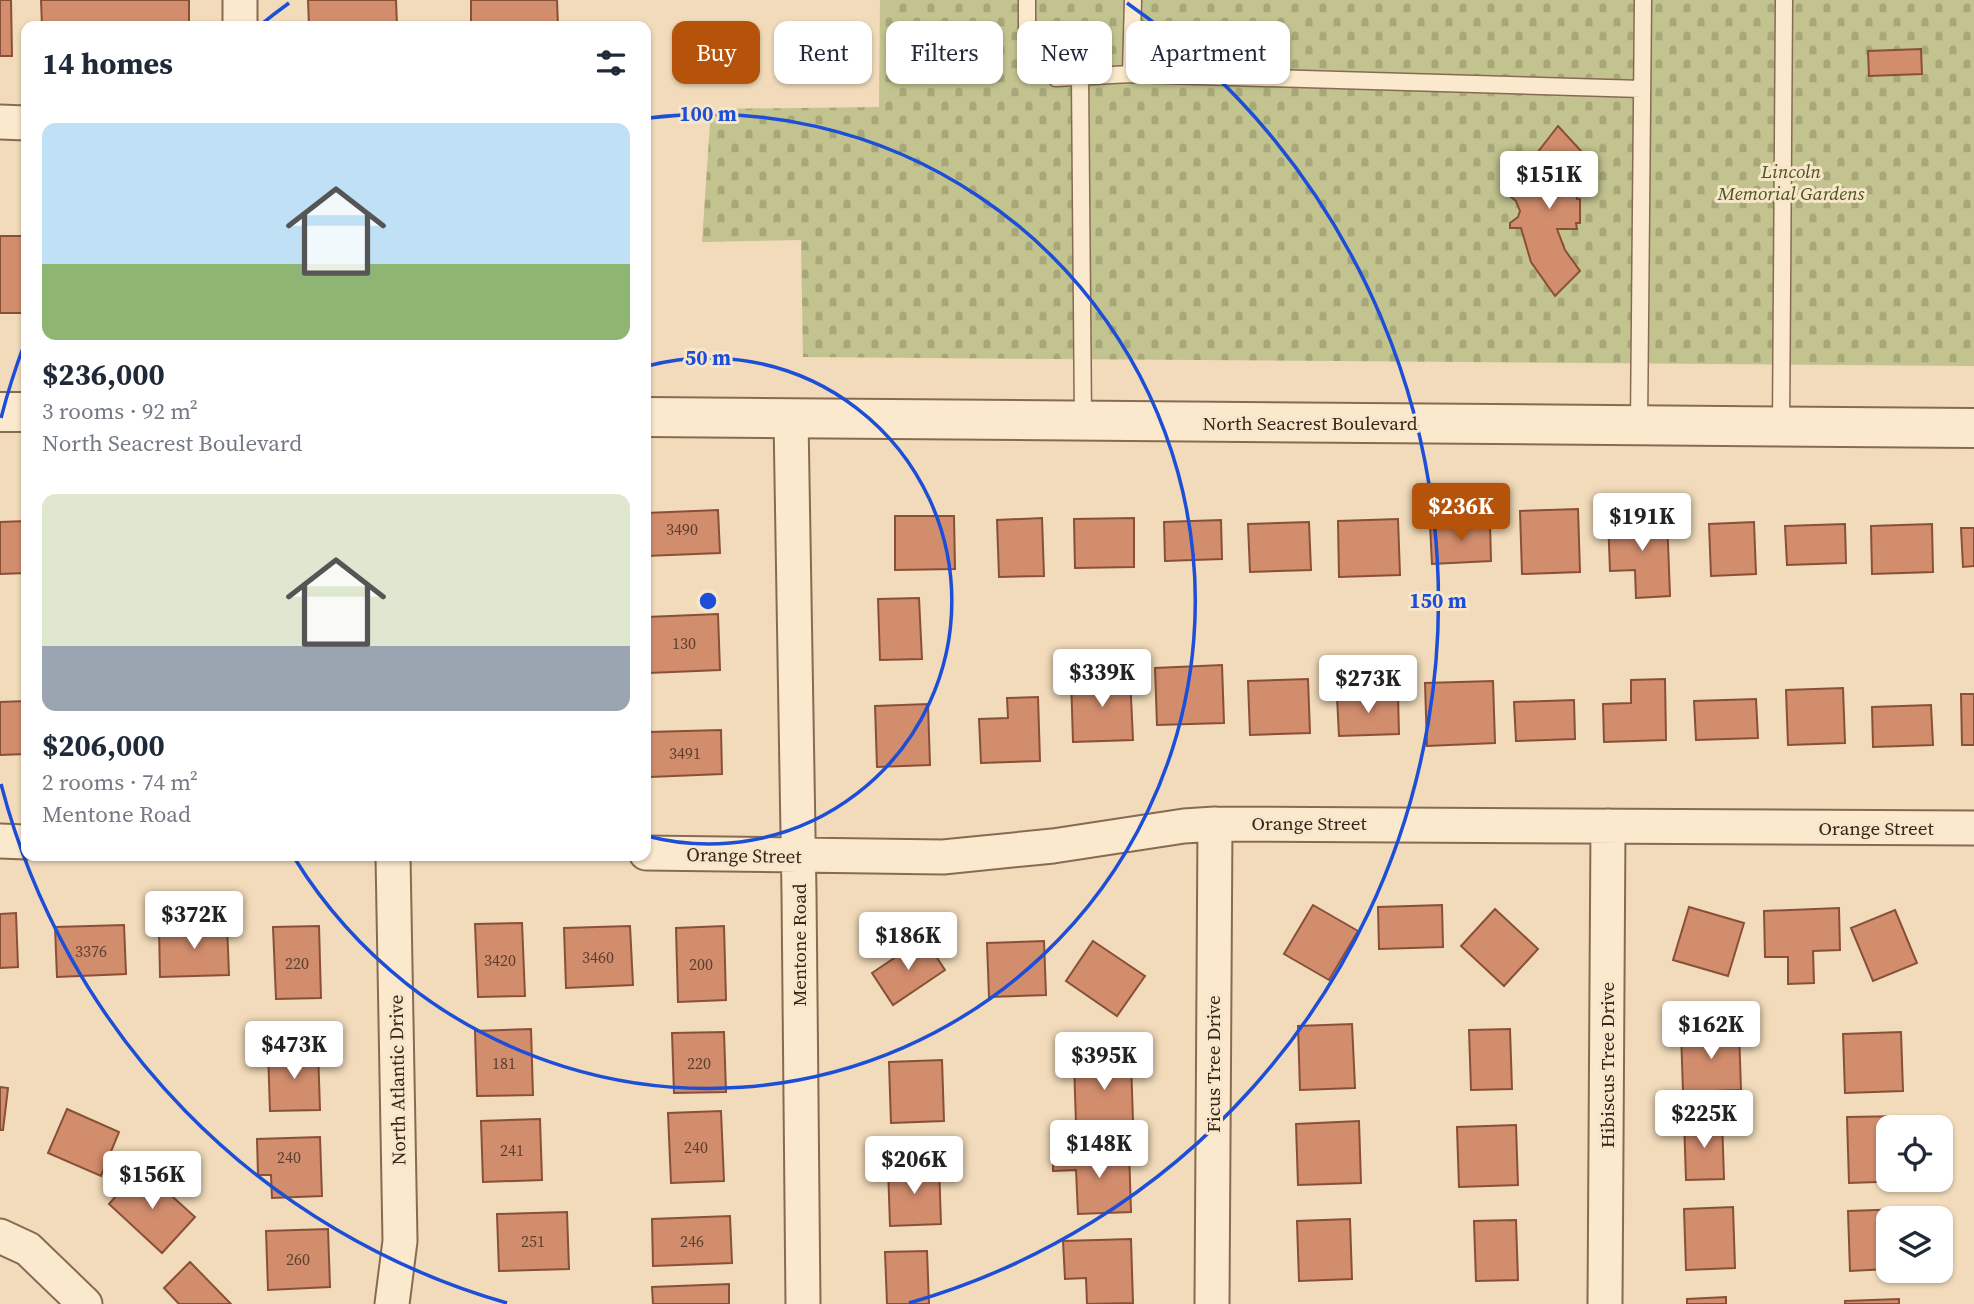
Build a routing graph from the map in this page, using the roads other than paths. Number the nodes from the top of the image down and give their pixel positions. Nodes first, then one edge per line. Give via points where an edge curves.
1 (240, 0) edge
2 (1027, 0) edge
3 (1133, 0) edge
4 (1643, 0) edge
5 (1784, 0) edge
6 (240, 21) edge
7 (1027, 21) edge
8 (1132, 21) edge
9 (1290, 79) edge
10 (1080, 84) edge
11 (1642, 89) junction
12 (0, 122) edge
13 (21, 123) edge
14 (0, 412) edge
15 (21, 412) edge
16 (651, 417) edge
17 (791, 419) junction
18 (1083, 421) junction
19 (1639, 425) junction
20 (1782, 427) junction
21 (1974, 428) edge
22 (1215, 824) junction
23 (1608, 826) junction
24 (1974, 828) edge
25 (0, 841) edge
26 (21, 842) edge
27 (651, 853) edge
28 (799, 855) junction
29 (393, 861) edge
30 (0, 1237) edge
31 (85, 1304) edge
32 (392, 1304) edge
33 (803, 1304) edge
34 (1212, 1304) edge
35 (1605, 1304) edge

1 - 6 street
2 - 7 lane
3 - 8 lane
4 - 11 lane
5 - 20 lane
9 - 11 lane
10 - 18 lane
11 - 19 lane
12 - 13 street
14 - 15 street
16 - 17 street, North Seacrest Boulevard
17 - 18 street, North Seacrest Boulevard
17 - 28 street, Mentone Road
18 - 19 street, North Seacrest Boulevard
19 - 20 street, North Seacrest Boulevard
20 - 21 street, North Seacrest Boulevard
22 - 23 street, Orange Street
22 - 28 street, Orange Street via 943,857
22 - 34 street, Ficus Tree Drive
23 - 24 street, Orange Street
23 - 35 street, Hibiscus Tree Drive
25 - 26 street
27 - 28 street, Orange Street
28 - 33 street, Mentone Road
29 - 32 street, North Atlantic Drive via 400,1241
30 - 31 street via 28,1250

